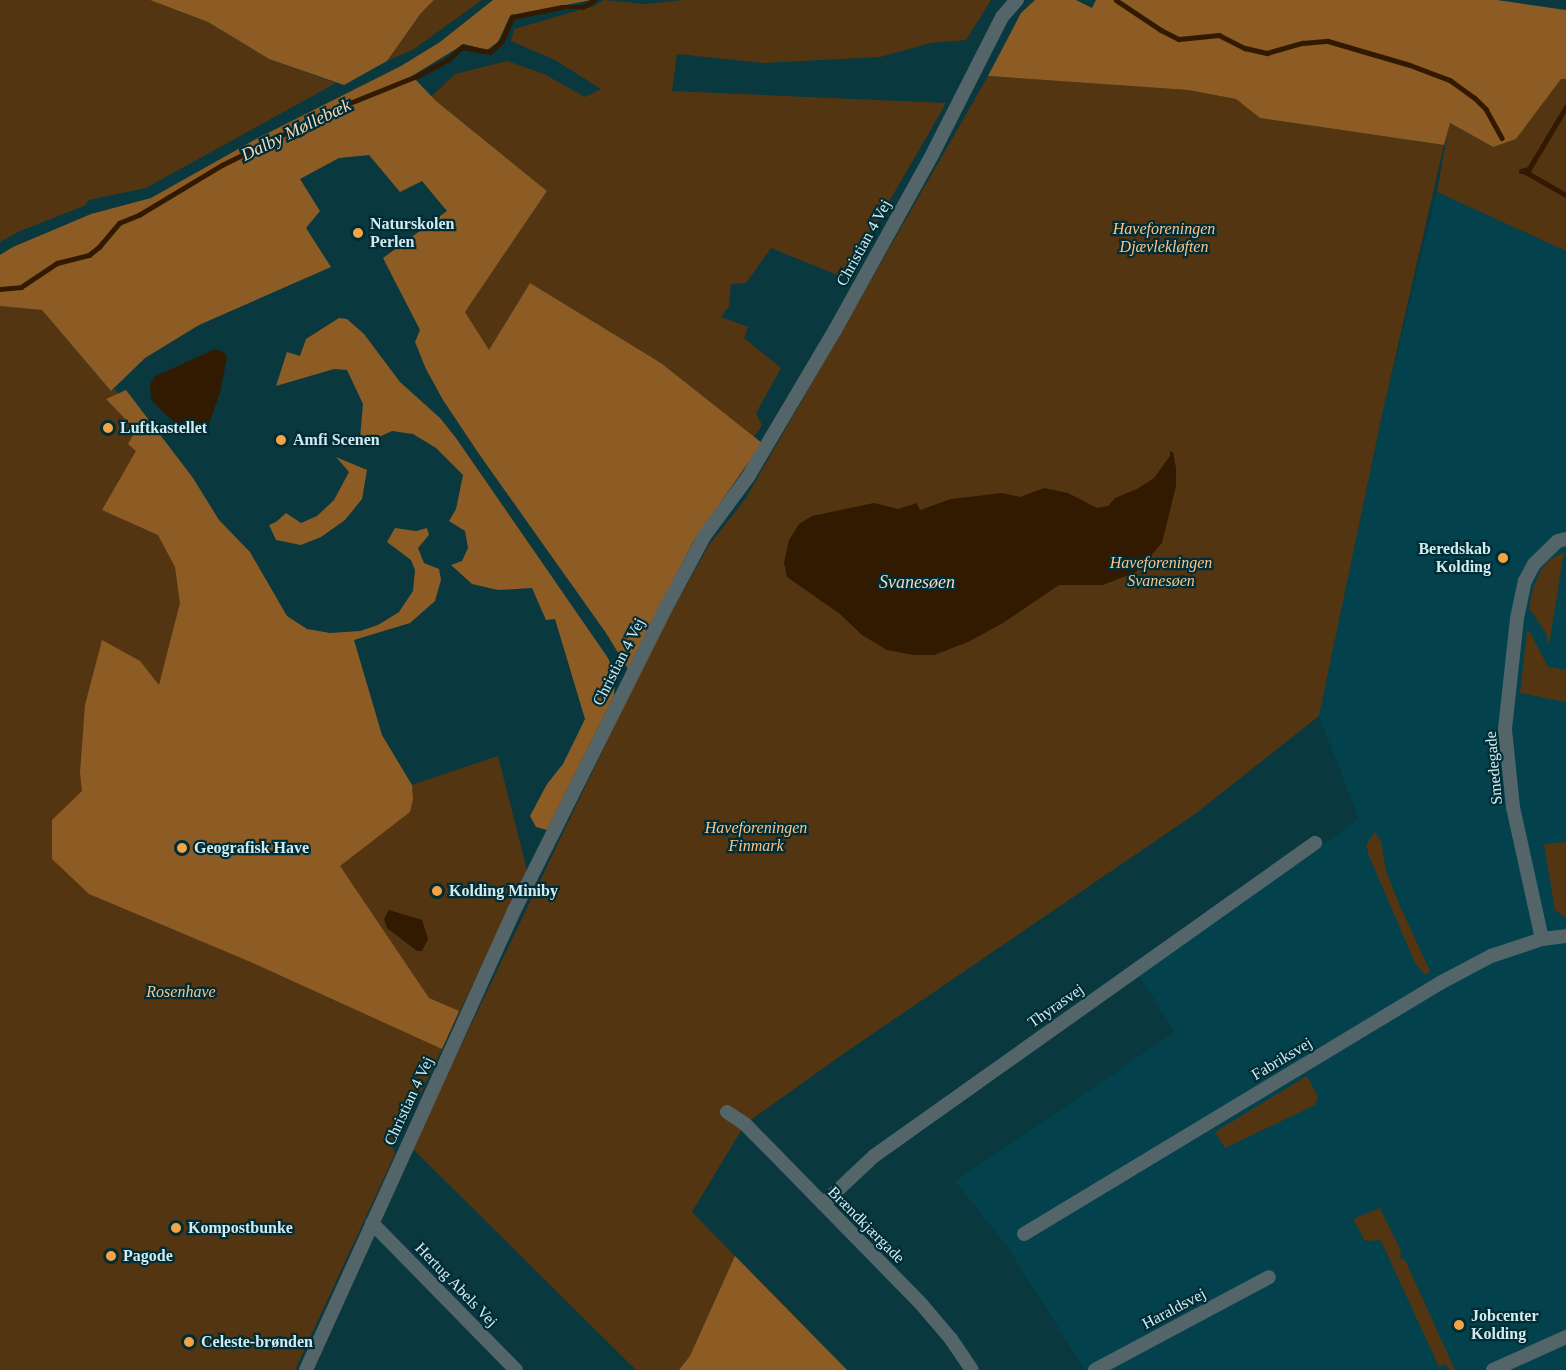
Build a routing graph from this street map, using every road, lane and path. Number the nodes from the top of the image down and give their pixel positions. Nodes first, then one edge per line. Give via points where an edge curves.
1 (1017, 0) edge
2 (1566, 539) edge
3 (1316, 843) dead end
4 (1566, 936) edge
5 (1542, 939) junction
6 (727, 1112) dead end
7 (823, 1204) junction
8 (372, 1223) junction
9 (1024, 1234) dead end
10 (1269, 1277) dead end
11 (1566, 1337) edge
12 (306, 1370) edge
13 (516, 1370) edge
14 (972, 1370) edge
15 (1095, 1370) edge
16 (1493, 1370) edge

1 - 8 street, Christian 4 Vej via 1002,17 933,153 835,330 748,477 705,535 669,602 514,911
2 - 5 street, Smedegade via 1558,541 1534,564 1525,581 1505,729 1514,807
3 - 7 street, Thyrasvej via 874,1156
4 - 5 street, Fabriksvej
5 - 9 street, Fabriksvej via 1491,956 1440,983
6 - 7 street, Brændkjærgade via 745,1124
7 - 14 street, Brændkjærgade via 922,1305
8 - 12 street, Christian 4 Vej
8 - 13 street, Hertug Abels Vej
10 - 15 street, Haraldsvej
11 - 16 street

